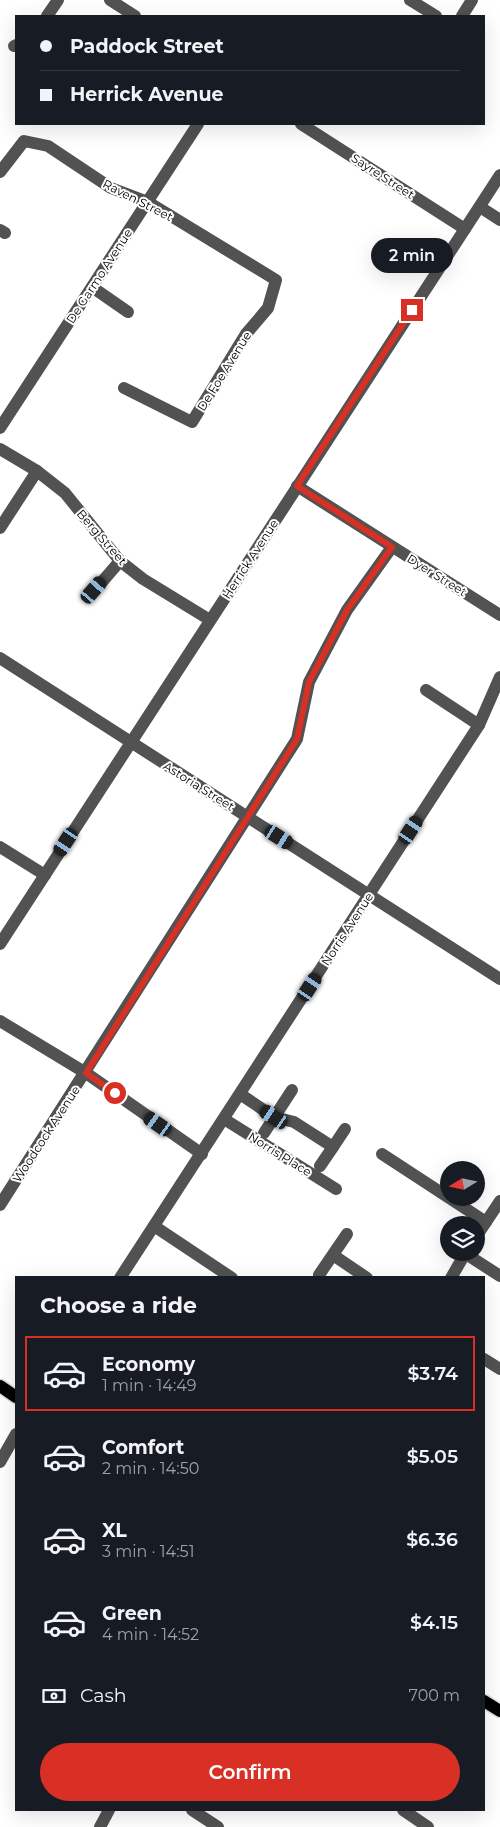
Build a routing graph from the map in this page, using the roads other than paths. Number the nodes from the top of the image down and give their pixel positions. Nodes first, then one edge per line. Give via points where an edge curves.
1 (58, 0) edge
2 (110, 0) edge
3 (410, 0) edge
4 (472, 0) edge
5 (48, 15) edge
6 (133, 15) edge
7 (434, 15) edge
8 (463, 15) edge
9 (197, 125) edge
10 (303, 125) edge
11 (0, 172) edge
12 (500, 175) edge
13 (148, 202) junction
14 (480, 206) junction
15 (500, 220) edge
16 (465, 229) junction
17 (276, 280) joint
18 (92, 287) junction
19 (128, 312) dead end
20 (124, 388) dead end
21 (0, 428) edge
22 (0, 449) edge
23 (37, 471) junction
24 (297, 486) junction
25 (0, 528) edge
26 (392, 547) junction
27 (120, 561) junction
28 (94, 590) dead end
29 (500, 615) edge
30 (210, 620) junction
31 (0, 658) edge
32 (500, 677) edge
33 (426, 690) dead end
34 (479, 725) junction
35 (131, 743) junction
36 (249, 818) junction
37 (0, 847) edge
38 (45, 875) junction
39 (370, 894) junction
40 (0, 944) edge
41 (500, 979) edge
42 (0, 1021) edge
43 (86, 1073) junction
44 (292, 1090) dead end
45 (240, 1094) junction
46 (274, 1117) junction
47 (224, 1119) junction
48 (344, 1129) dead end
49 (264, 1133) dead end
50 (333, 1147) junction
51 (202, 1154) junction
52 (382, 1154) dead end
53 (320, 1166) dead end
54 (336, 1189) dead end
55 (500, 1201) edge
56 (0, 1205) edge
57 (486, 1222) joint
58 (154, 1226) junction
59 (347, 1234) dead end
60 (332, 1255) junction
61 (461, 1261) edge
62 (478, 1261) edge
63 (319, 1275) dead end
64 (121, 1276) edge
65 (229, 1276) edge
66 (364, 1276) edge
67 (452, 1276) edge
68 (500, 1276) edge
69 (485, 1360) edge
70 (500, 1369) edge
71 (0, 1386) edge
72 (15, 1396) edge
73 (15, 1436) edge
74 (0, 1462) edge
75 (485, 1702) edge
76 (500, 1711) edge
77 (108, 1811) edge
78 (194, 1811) edge
79 (404, 1811) edge
80 (100, 1827) edge
81 (218, 1827) edge
82 (428, 1827) edge

1 - 5 street
2 - 6 street
3 - 7 street
4 - 8 street
9 - 13 street, De Garmo Avenue
10 - 16 street, Sayre Street
11 - 13 street, Raven Street via 24,141 48,146 111,188
12 - 14 street, Herrick Avenue
13 - 17 street, Raven Street
13 - 18 street, De Garmo Avenue
14 - 15 street
14 - 16 street, Herrick Avenue
16 - 24 street, Herrick Avenue
17 - 20 street, De Foe Avenue via 268,308 246,334 192,422
18 - 19 street
18 - 21 street, De Garmo Avenue
22 - 23 street, Berg Street
23 - 25 street
23 - 27 street, Berg Street via 65,494
24 - 26 street, Dyer Street
24 - 30 street, Herrick Avenue
26 - 29 street, Dyer Street
26 - 36 street, Woodcock Avenue via 347,610 317,666 309,682 297,739
27 - 28 street
27 - 30 street, Berg Street
30 - 35 street, Herrick Avenue
31 - 35 street, Astoria Street
32 - 34 street, Norris Avenue
33 - 34 street
34 - 39 street, Norris Avenue
35 - 36 street, Astoria Street
35 - 38 street, Herrick Avenue
36 - 39 street, Astoria Street
36 - 43 street, Woodcock Avenue
37 - 38 street
38 - 40 street, Herrick Avenue
39 - 41 street, Astoria Street
39 - 45 street, Norris Avenue
42 - 43 street
43 - 51 street
43 - 56 street, Woodcock Avenue
44 - 46 street
45 - 46 street
45 - 47 street, Norris Avenue
46 - 49 street
46 - 50 street via 294,1122
47 - 51 street, Norris Avenue
47 - 54 street, Norris Place
48 - 50 street
50 - 53 street
51 - 58 street, Norris Avenue
52 - 57 street
55 - 57 street
58 - 64 street, Norris Avenue
58 - 65 street
59 - 60 street
60 - 63 street
60 - 66 street
61 - 67 street
62 - 68 street
69 - 70 street
71 - 72 main road
73 - 74 street
75 - 76 main road
77 - 80 street
78 - 81 street
79 - 82 street

